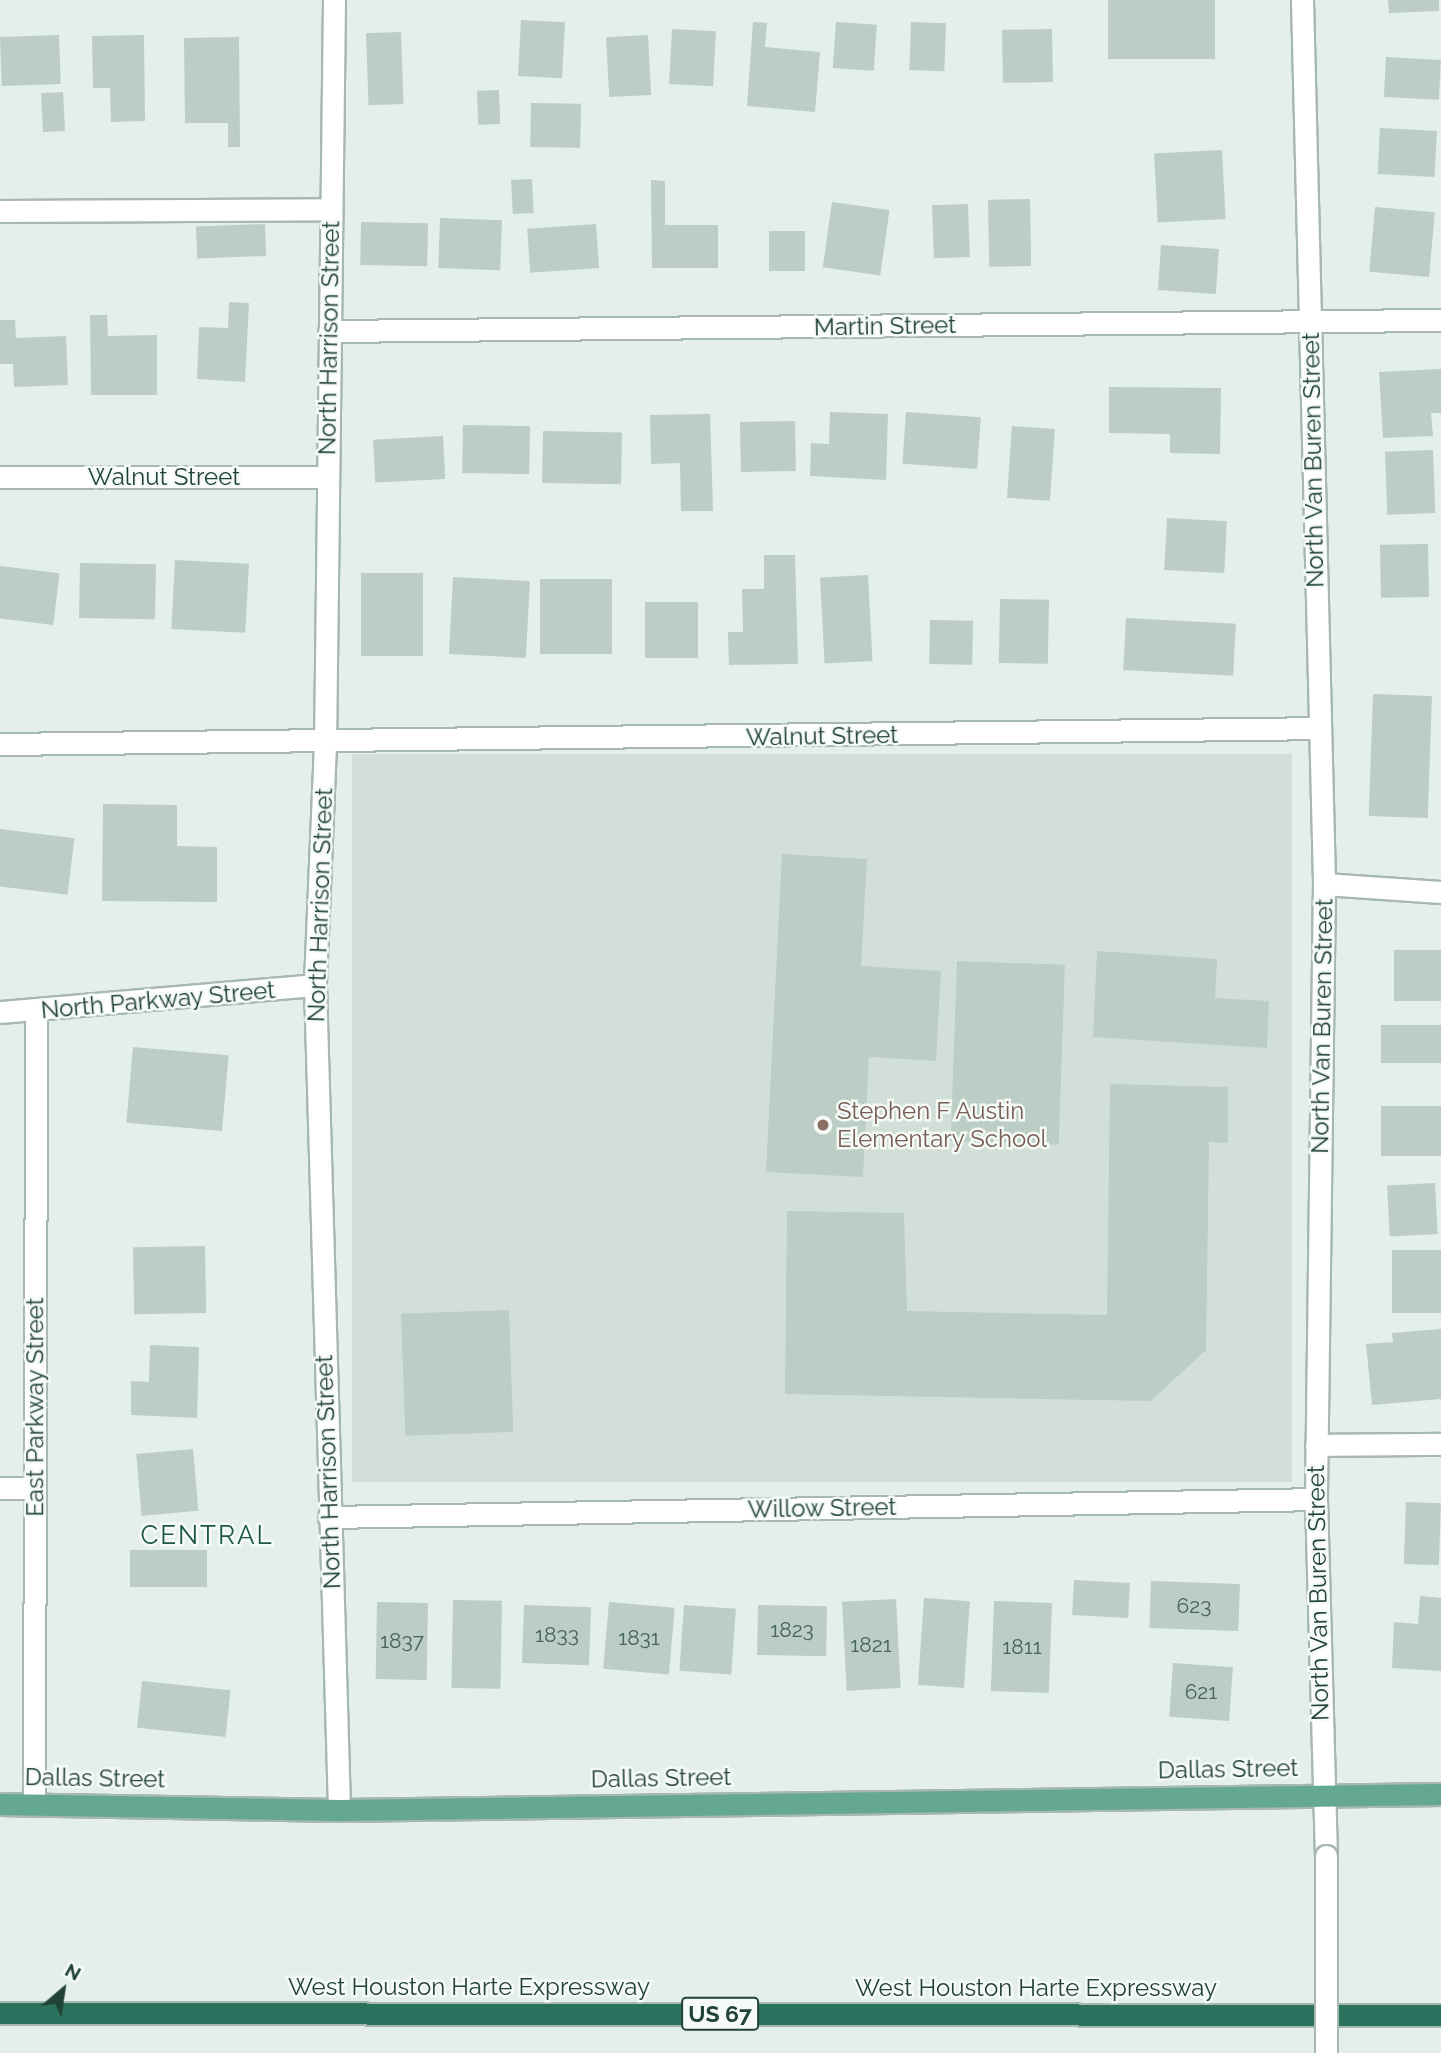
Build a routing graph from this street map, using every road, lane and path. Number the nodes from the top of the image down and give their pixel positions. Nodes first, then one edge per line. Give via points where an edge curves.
1 (334, 0) edge
2 (1302, 0) edge
3 (330, 209) junction
4 (0, 211) edge
5 (1441, 320) edge
6 (1310, 321) junction
7 (329, 331) junction
8 (0, 477) edge
9 (328, 477) junction
10 (1319, 728) junction
11 (0, 744) edge
12 (325, 744) junction
13 (1324, 884) junction
14 (1441, 892) edge
15 (315, 985) junction
16 (0, 1012) edge
17 (36, 1012) junction
18 (1441, 1444) edge
19 (1316, 1445) junction
20 (0, 1488) edge
21 (35, 1488) junction
22 (1316, 1499) junction
23 (328, 1517) junction
24 (1322, 1794) junction
25 (1441, 1794) edge
26 (34, 1802) junction
27 (0, 1804) edge
28 (339, 1810) junction
29 (0, 2013) edge
30 (1441, 2015) edge
31 (1326, 2053) edge

1 - 3 street, North Harrison Street
2 - 6 street, North Van Buren Street
3 - 4 street
3 - 7 street, North Harrison Street
5 - 6 street, Martin Street
6 - 7 street, Martin Street
6 - 10 street, North Van Buren Street
7 - 9 street, North Harrison Street
8 - 9 street, Walnut Street
9 - 12 street, North Harrison Street
10 - 12 street, Walnut Street
10 - 13 street, North Van Buren Street
11 - 12 street, Walnut Street
12 - 15 street, North Harrison Street
13 - 14 street
13 - 19 street, North Van Buren Street
15 - 17 street, North Parkway Street
15 - 23 street, North Harrison Street
16 - 17 street, North Parkway Street
17 - 21 street, East Parkway Street
18 - 19 street
19 - 22 street, North Van Buren Street
20 - 21 street
21 - 26 street, East Parkway Street
22 - 23 street, Willow Street
22 - 24 street, North Van Buren Street
23 - 28 street, North Harrison Street
24 - 25 main road, Dallas Street
24 - 28 main road, Dallas Street
24 - 31 street, North Van Buren Street, bridge
26 - 27 main road, Dallas Street
26 - 28 main road, Dallas Street
29 - 30 highway, West Houston Harte Expressway / US 67

